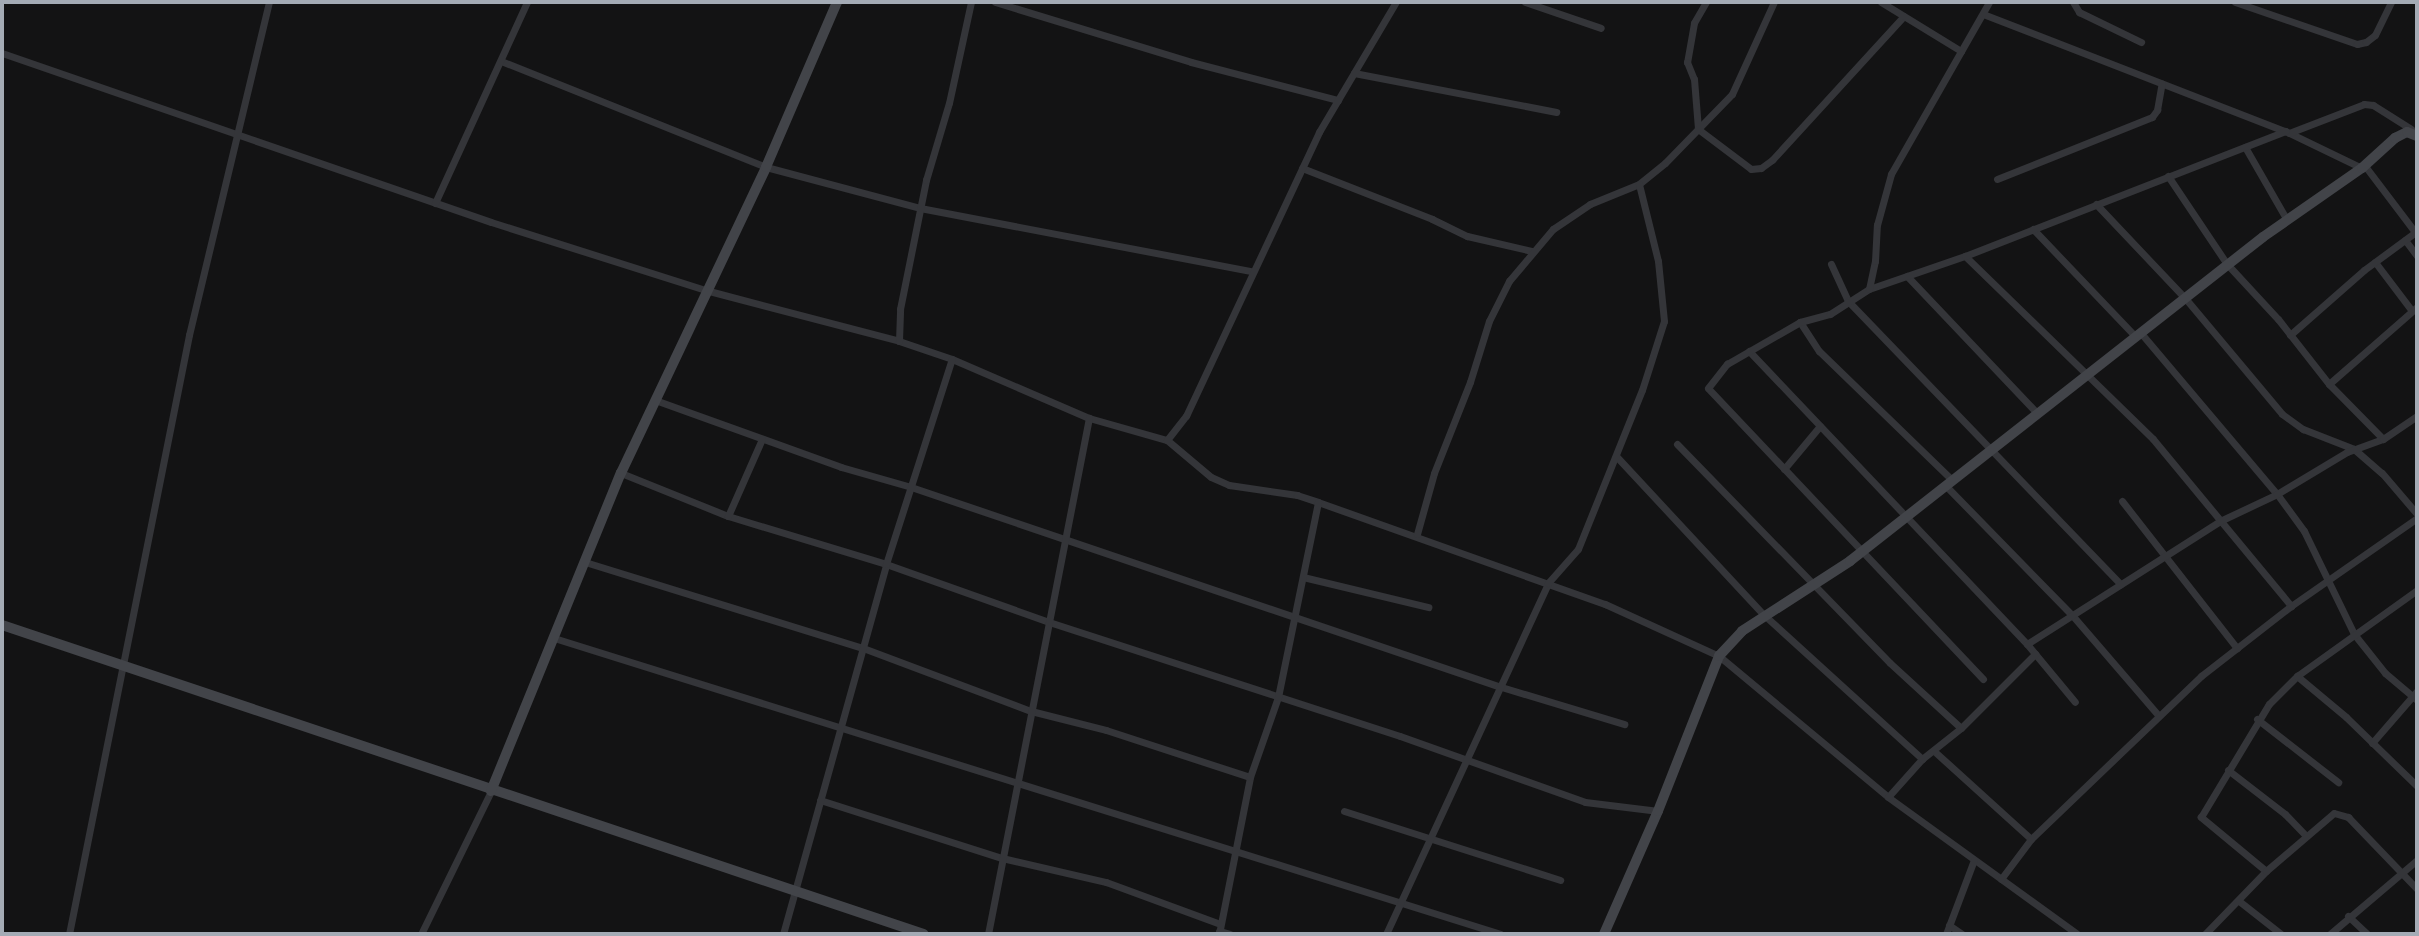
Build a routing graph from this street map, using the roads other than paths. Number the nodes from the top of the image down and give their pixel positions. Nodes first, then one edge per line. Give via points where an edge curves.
1 (270, 2) edge
2 (527, 2) edge
3 (837, 2) edge
4 (971, 2) edge
5 (995, 2) edge
6 (1396, 2) edge
7 (1525, 2) edge
8 (1706, 2) edge
9 (1774, 2) edge
10 (1881, 2) edge
11 (1989, 2) edge
12 (2074, 2) edge
13 (2235, 2) edge
14 (2390, 2) edge
15 (1983, 13) junction
16 (1904, 16) junction
17 (1601, 28) dead end
18 (2141, 42) dead end
19 (1961, 51) junction
20 (2, 53) edge
21 (501, 61) junction
22 (1354, 73) junction
23 (2162, 83) junction
24 (1338, 100) junction
25 (1556, 112) dead end
26 (1698, 129) junction
27 (2413, 130) edge
28 (2287, 132) junction
29 (236, 133) junction
30 (2245, 147) junction
31 (766, 167) junction
32 (2364, 167) junction
33 (1302, 168) junction
34 (2168, 176) junction
35 (1997, 179) dead end
36 (1639, 184) junction
37 (435, 202) junction
38 (2096, 204) junction
39 (920, 208) junction
40 (2287, 220) junction
41 (2034, 229) junction
42 (2416, 232) edge
43 (2405, 240) junction
44 (1532, 251) junction
45 (1965, 256) junction
46 (2417, 256) edge
47 (2375, 262) junction
48 (1831, 264) dead end
49 (2228, 264) junction
50 (1251, 271) junction
51 (1907, 276) junction
52 (1869, 289) junction
53 (709, 291) junction
54 (2185, 298) junction
55 (1848, 301) junction
56 (2415, 309) edge
57 (1800, 322) junction
58 (2138, 334) junction
59 (2290, 335) junction
60 (899, 341) junction
61 (1749, 351) junction
62 (952, 359) junction
63 (2086, 374) junction
64 (2329, 384) junction
65 (656, 400) junction
66 (2037, 413) junction
67 (2417, 416) edge
68 (1089, 418) junction
69 (1819, 426) junction
70 (762, 439) junction
71 (2383, 439) junction
72 (1167, 440) junction
73 (1677, 444) dead end
74 (1990, 450) junction
75 (2354, 450) junction
76 (1616, 456) junction
77 (1784, 469) junction
78 (621, 473) junction
79 (1949, 483) junction
80 (911, 487) junction
81 (2277, 494) junction
82 (2122, 501) dead end
83 (1318, 502) junction
84 (728, 516) junction
85 (2417, 516) edge
86 (1905, 517) junction
87 (2220, 521) junction
88 (1417, 534) junction
89 (1065, 540) junction
90 (1861, 552) junction
91 (2164, 556) junction
92 (585, 562) junction
93 (887, 564) junction
94 (1303, 577) junction
95 (2330, 579) junction
96 (1548, 583) junction
97 (2120, 584) junction
98 (1812, 585) junction
99 (2417, 590) edge
100 (2291, 606) junction
101 (1428, 607) dead end
102 (1764, 615) junction
103 (2071, 615) junction
104 (1294, 616) junction
105 (1049, 622) junction
106 (2, 625) edge
107 (2354, 634) junction
108 (554, 638) junction
109 (2027, 644) junction
110 (863, 648) junction
111 (2237, 648) junction
112 (2035, 654) junction
113 (1719, 656) junction
114 (121, 665) junction
115 (2297, 676) junction
116 (1983, 679) dead end
117 (1498, 687) junction
118 (1278, 696) junction
119 (2416, 696) edge
120 (2075, 702) dead end
121 (1031, 711) junction
122 (2159, 716) junction
123 (2258, 719) junction
124 (1624, 724) dead end
125 (840, 728) junction
126 (1961, 728) junction
127 (2372, 743) junction
128 (1934, 751) junction
129 (1923, 759) junction
130 (1466, 760) junction
131 (2228, 770) junction
132 (1250, 777) junction
133 (2337, 782) dead end
134 (1017, 783) junction
135 (2417, 786) edge
136 (491, 791) junction
137 (1888, 797) junction
138 (820, 800) junction
139 (1344, 811) dead end
140 (1658, 811) junction
141 (2306, 836) junction
142 (2031, 839) junction
143 (1429, 840) junction
144 (1234, 851) junction
145 (1002, 858) junction
146 (1975, 860) junction
147 (2417, 860) edge
148 (2266, 871) junction
149 (2401, 871) junction
150 (2001, 879) junction
151 (1560, 880) dead end
152 (2417, 889) edge
153 (793, 892) junction
154 (2239, 901) junction
155 (1401, 902) junction
156 (2348, 916) junction
157 (1950, 925) junction
158 (1219, 930) edge
159 (69, 934) edge
160 (421, 934) edge
161 (783, 934) edge
162 (924, 934) edge
163 (988, 934) edge
164 (1230, 934) edge
165 (1386, 934) edge
166 (1501, 934) edge
167 (1604, 934) edge
168 (1946, 934) edge
169 (1962, 934) edge
170 (2077, 934) edge
171 (2205, 934) edge
172 (2281, 934) edge
173 (2330, 934) edge
174 (2367, 934) edge

1 - 29 street
2 - 21 street
3 - 31 street
4 - 39 street
5 - 24 street via 1191,62
6 - 22 street
7 - 17 street
8 - 26 street via 1694,23 1687,62 1694,79
9 - 26 street via 1732,94
10 - 16 street
11 - 15 street
12 - 18 street via 2079,12
13 - 14 street via 2357,44 2375,36
15 - 19 street
15 - 23 street
16 - 19 street
16 - 26 street via 1761,168 1751,169
19 - 52 street via 1891,174 1877,225
20 - 29 street
21 - 31 street
21 - 37 street
22 - 24 street
22 - 25 street
23 - 28 street
23 - 35 street via 2152,117
24 - 33 street
26 - 36 street
27 - 28 street via 2364,104
27 - 32 street via 2395,138
28 - 30 street
28 - 32 street
29 - 37 street
29 - 114 street
30 - 34 street
30 - 40 street
31 - 39 street
31 - 53 street
32 - 40 street
32 - 42 street
33 - 44 street via 1467,236
33 - 50 street
34 - 38 street
34 - 49 street
36 - 44 street via 1590,204 1553,229
36 - 76 street via 1658,261 1664,321
37 - 53 street
38 - 41 street
38 - 54 street
39 - 50 street
39 - 60 street via 900,309
40 - 49 street
41 - 45 street
41 - 58 street
42 - 43 street
43 - 46 street
43 - 47 street
44 - 88 street via 1509,281 1489,321
45 - 51 street
45 - 63 street
47 - 56 street
47 - 59 street
48 - 55 street
49 - 54 street
49 - 59 street
50 - 72 street via 1186,416
51 - 52 street
51 - 66 street
52 - 55 street
53 - 60 street
53 - 65 street
54 - 58 street
54 - 75 street via 2282,414 2303,429
55 - 57 street via 1830,314
55 - 74 street
56 - 64 street
57 - 61 street
57 - 79 street via 1819,351
58 - 63 street
58 - 81 street
59 - 64 street
60 - 62 street
61 - 69 street
61 - 77 street via 1727,364 1708,388
62 - 68 street
62 - 80 street
63 - 66 street
63 - 87 street via 2153,439
64 - 71 street
65 - 70 street
65 - 78 street
66 - 74 street
67 - 71 street
68 - 72 street
68 - 89 street
69 - 77 street
69 - 86 street
70 - 80 street
70 - 84 street
71 - 75 street
72 - 83 street via 1211,478
73 - 98 street
74 - 79 street
74 - 97 street
75 - 81 street
75 - 85 street via 2382,473
76 - 96 street via 1578,549
76 - 102 street
77 - 90 street
78 - 84 street
78 - 92 street
79 - 86 street
79 - 103 street
80 - 89 street
80 - 93 street
81 - 87 street
81 - 95 street
82 - 91 street
83 - 88 street
83 - 94 street
84 - 93 street
85 - 95 street
86 - 90 street
86 - 109 street
87 - 91 street
87 - 100 street
88 - 96 street
89 - 104 street
89 - 105 street
90 - 98 street
90 - 116 street
91 - 97 street
91 - 111 street
92 - 108 street
92 - 110 street
93 - 105 street
93 - 110 street
94 - 101 street
94 - 104 street
95 - 100 street
95 - 107 street
96 - 113 street
96 - 117 street
97 - 103 street
98 - 102 street
98 - 126 street
99 - 107 street
100 - 111 street
102 - 113 street
102 - 129 street
103 - 109 street
103 - 122 street
104 - 117 street
104 - 118 street
105 - 118 street
105 - 121 street
106 - 114 street
107 - 115 street
107 - 119 street via 2385,673
108 - 125 street
108 - 136 street
109 - 112 street
110 - 121 street
110 - 125 street
111 - 122 street
112 - 120 street
112 - 126 street
113 - 137 street
113 - 140 street
114 - 136 street
114 - 159 street
115 - 123 street
115 - 127 street
117 - 124 street
117 - 130 street
118 - 130 street
118 - 132 street
119 - 127 street
121 - 132 street
121 - 134 street
122 - 142 street
123 - 131 street
123 - 133 street
125 - 134 street
125 - 138 street
126 - 128 street
127 - 135 street
128 - 129 street
128 - 142 street
129 - 137 street
130 - 140 street via 1586,802
130 - 143 street
131 - 141 street
131 - 148 street via 2201,817
132 - 144 street
134 - 144 street
134 - 145 street
136 - 153 street
136 - 160 street
137 - 146 street
138 - 145 street
138 - 153 street
139 - 143 street
140 - 167 street
141 - 148 street
141 - 149 street via 2334,813 2348,817
142 - 150 street
143 - 151 street
143 - 155 street
144 - 155 street
144 - 158 street
145 - 158 street via 1106,881
145 - 163 street
146 - 150 street
146 - 157 street
147 - 149 street
148 - 154 street
149 - 152 street
149 - 156 street
150 - 170 street
153 - 161 street
153 - 162 street
154 - 171 street
154 - 172 street
155 - 165 street
155 - 166 street
156 - 173 street
156 - 174 street
157 - 168 street
157 - 169 street
158 - 164 street

